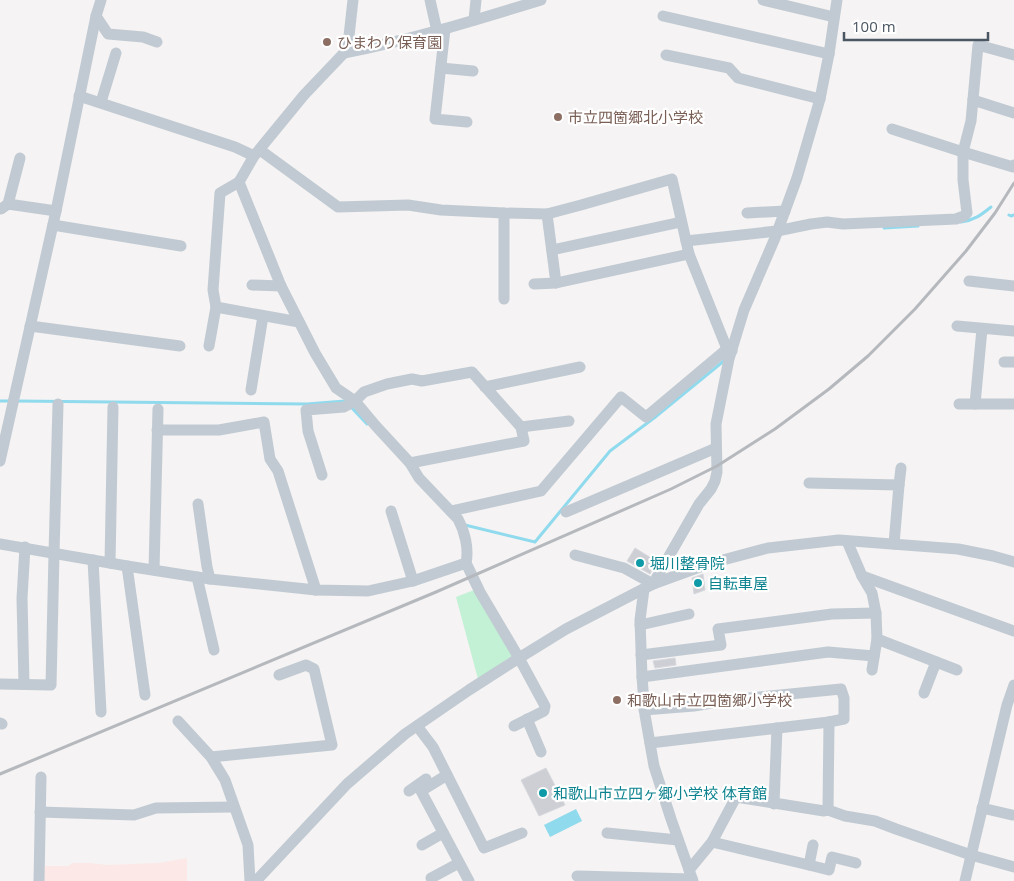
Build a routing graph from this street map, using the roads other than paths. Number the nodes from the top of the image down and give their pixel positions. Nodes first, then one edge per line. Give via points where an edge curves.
1 (100, 0) edge
2 (353, 0) edge
3 (430, 0) edge
4 (476, 0) edge
5 (541, 0) edge
6 (763, 0) edge
7 (837, 0) edge
8 (523, 3) edge
9 (96, 16) junction
10 (663, 16) dead end
11 (834, 17) junction
12 (474, 20) junction
13 (441, 30) junction
14 (156, 42) dead end
15 (116, 53) dead end
16 (344, 53) junction
17 (828, 54) junction
18 (666, 55) dead end
19 (1014, 55) edge
20 (440, 68) junction
21 (473, 72) dead end
22 (79, 96) junction
23 (820, 99) junction
24 (973, 100) junction
25 (101, 102) junction
26 (1014, 113) edge
27 (467, 122) dead end
28 (892, 129) dead end
29 (963, 152) junction
30 (257, 153) junction
31 (20, 158) dead end
32 (1014, 165) edge
33 (239, 182) junction
34 (4, 206) edge
35 (56, 211) junction
36 (785, 211) junction
37 (747, 212) dead end
38 (504, 214) junction
39 (547, 214) junction
40 (681, 222) junction
41 (53, 225) junction
42 (777, 231) junction
43 (686, 241) junction
44 (181, 246) dead end
45 (552, 250) junction
46 (689, 254) junction
47 (969, 281) dead end
48 (556, 283) junction
49 (534, 284) dead end
50 (252, 285) dead end
51 (281, 286) junction
52 (1014, 286) edge
53 (504, 299) dead end
54 (216, 307) junction
55 (263, 316) junction
56 (299, 322) junction
57 (30, 326) junction
58 (957, 326) dead end
59 (982, 329) junction
60 (1014, 331) edge
61 (180, 346) dead end
62 (209, 346) dead end
63 (729, 353) junction
64 (580, 367) dead end
65 (485, 387) junction
66 (251, 390) dead end
67 (351, 403) junction
68 (58, 404) dead end
69 (959, 404) dead end
70 (974, 404) junction
71 (1014, 404) edge
72 (113, 406) dead end
73 (158, 409) dead end
74 (569, 420) dead end
75 (521, 427) junction
76 (157, 430) junction
77 (716, 448) junction
78 (0, 462) edge
79 (410, 463) junction
80 (901, 468) dead end
81 (322, 475) dead end
82 (809, 483) dead end
83 (899, 485) junction
84 (198, 504) dead end
85 (391, 511) dead end
86 (566, 512) dead end
87 (457, 519) junction
88 (847, 541) junction
89 (0, 544) edge
90 (894, 544) junction
91 (25, 547) junction
92 (54, 554) junction
93 (575, 555) dead end
94 (93, 560) junction
95 (1014, 562) edge
96 (466, 563) junction
97 (110, 564) junction
98 (127, 566) junction
99 (154, 570) junction
100 (862, 576) junction
101 (197, 577) junction
102 (210, 579) junction
103 (414, 581) junction
104 (649, 586) junction
105 (316, 590) junction
106 (876, 613) junction
107 (688, 614) dead end
108 (640, 624) junction
109 (1014, 631) edge
110 (877, 639) junction
111 (214, 650) dead end
112 (641, 655) junction
113 (874, 656) junction
114 (519, 658) junction
115 (936, 662) junction
116 (872, 670) dead end
117 (957, 670) dead end
118 (279, 675) dead end
119 (642, 677) junction
120 (0, 684) edge
121 (24, 684) junction
122 (1014, 686) edge
123 (924, 693) dead end
124 (145, 695) dead end
125 (644, 710) junction
126 (101, 712) dead end
127 (527, 719) junction
128 (178, 721) dead end
129 (828, 722) junction
130 (417, 726) junction
131 (514, 726) dead end
132 (777, 728) junction
133 (650, 743) junction
134 (541, 752) dead end
135 (211, 757) junction
136 (445, 771) junction
137 (41, 776) dead end
138 (409, 791) dead end
139 (774, 804) junction
140 (234, 807) junction
141 (982, 808) junction
142 (828, 810) junction
143 (40, 812) junction
144 (1012, 815) dead end
145 (443, 833) junction
146 (522, 833) dead end
147 (606, 833) dead end
148 (678, 840) junction
149 (712, 842) junction
150 (422, 845) dead end
151 (813, 845) dead end
152 (971, 855) junction
153 (459, 863) junction
154 (856, 863) dead end
155 (809, 865) junction
156 (1014, 867) edge
157 (577, 876) dead end
158 (691, 877) edge
159 (431, 878) dead end
160 (39, 881) edge
161 (250, 881) edge
162 (256, 881) edge
163 (469, 881) edge
164 (965, 881) edge

1 - 9 street
2 - 16 street
3 - 13 street
4 - 12 street
5 - 8 street
6 - 11 street
7 - 11 street
8 - 12 street
9 - 14 street via 108,34 143,37
9 - 22 street
10 - 17 street
11 - 17 street
12 - 13 street
13 - 16 street
13 - 20 street
15 - 25 street
16 - 30 street
17 - 23 street
18 - 23 street via 728,68 738,78
19 - 24 street via 978,45
20 - 21 street
20 - 27 street via 435,118
22 - 25 street
22 - 35 street
23 - 36 street
24 - 26 street
24 - 29 street
25 - 30 street
28 - 29 street
29 - 32 street
29 - 42 street via 967,213 964,216 843,224 827,222
30 - 33 street
30 - 38 street via 338,207 408,205
31 - 34 street
33 - 51 street
33 - 54 street via 220,193 213,290
34 - 35 street
35 - 41 street
36 - 37 street
36 - 42 street
38 - 39 street
38 - 53 street
39 - 40 street via 672,179
39 - 45 street
40 - 43 street
40 - 45 street
41 - 44 street
41 - 57 street
42 - 43 street
42 - 63 street
43 - 46 street
45 - 48 street
46 - 48 street
46 - 63 street
47 - 52 street
48 - 49 street
50 - 51 street
51 - 56 street
54 - 55 street
54 - 62 street
55 - 56 street
55 - 66 street
56 - 67 street via 336,388
57 - 61 street
57 - 78 street
58 - 59 street
59 - 60 street
59 - 70 street
63 - 77 street via 716,424
63 - 87 street via 646,417 621,397 541,491
64 - 65 street
65 - 67 street via 472,372 388,384 364,392
65 - 75 street
67 - 79 street
67 - 81 street via 344,407 306,410 308,431
68 - 92 street
69 - 70 street
70 - 71 street
72 - 97 street
73 - 76 street
74 - 75 street
75 - 79 street via 524,441
76 - 99 street
76 - 105 street via 219,430 264,422 270,459 278,471
77 - 86 street
77 - 104 street via 715,481
79 - 87 street via 419,478
80 - 83 street
82 - 83 street
83 - 90 street
84 - 102 street
85 - 103 street
87 - 96 street via 467,547
88 - 90 street
88 - 100 street
88 - 104 street via 768,548 708,564
89 - 91 street
90 - 95 street via 958,549
91 - 92 street
91 - 121 street via 22,598
92 - 94 street
92 - 121 street via 51,685
93 - 104 street via 624,568
94 - 97 street
94 - 126 street
96 - 103 street
96 - 114 street
97 - 98 street
98 - 99 street
98 - 124 street
99 - 101 street
100 - 106 street via 872,593
100 - 109 street
101 - 102 street
101 - 111 street
102 - 105 street
103 - 105 street via 368,591
104 - 108 street
104 - 114 street
106 - 110 street
106 - 112 street via 832,614 718,630 721,645
107 - 108 street
108 - 112 street
110 - 113 street
110 - 115 street
112 - 119 street
113 - 116 street
113 - 119 street via 828,652
114 - 127 street via 545,706 544,711
114 - 130 street
115 - 117 street
115 - 123 street
118 - 135 street via 306,665 314,669 332,745
119 - 125 street
120 - 121 street
122 - 141 street
125 - 129 street via 841,689 844,719
125 - 133 street
127 - 131 street
127 - 134 street
128 - 135 street
129 - 132 street
129 - 142 street
130 - 136 street
130 - 162 street via 347,784
132 - 133 street
132 - 139 street
133 - 148 street via 654,766
135 - 140 street via 225,780
136 - 138 street
136 - 145 street via 421,790
136 - 146 street via 484,848
137 - 143 street
139 - 142 street
139 - 149 street via 736,797
140 - 143 street via 156,808 134,815
140 - 161 street via 248,845
141 - 144 street
141 - 152 street
142 - 152 street via 875,821
143 - 160 street
145 - 150 street
145 - 153 street
147 - 148 street
148 - 158 street
149 - 155 street
149 - 158 street
151 - 155 street
152 - 156 street
152 - 164 street
153 - 159 street
153 - 163 street
154 - 155 street via 832,857 829,870
157 - 158 street

